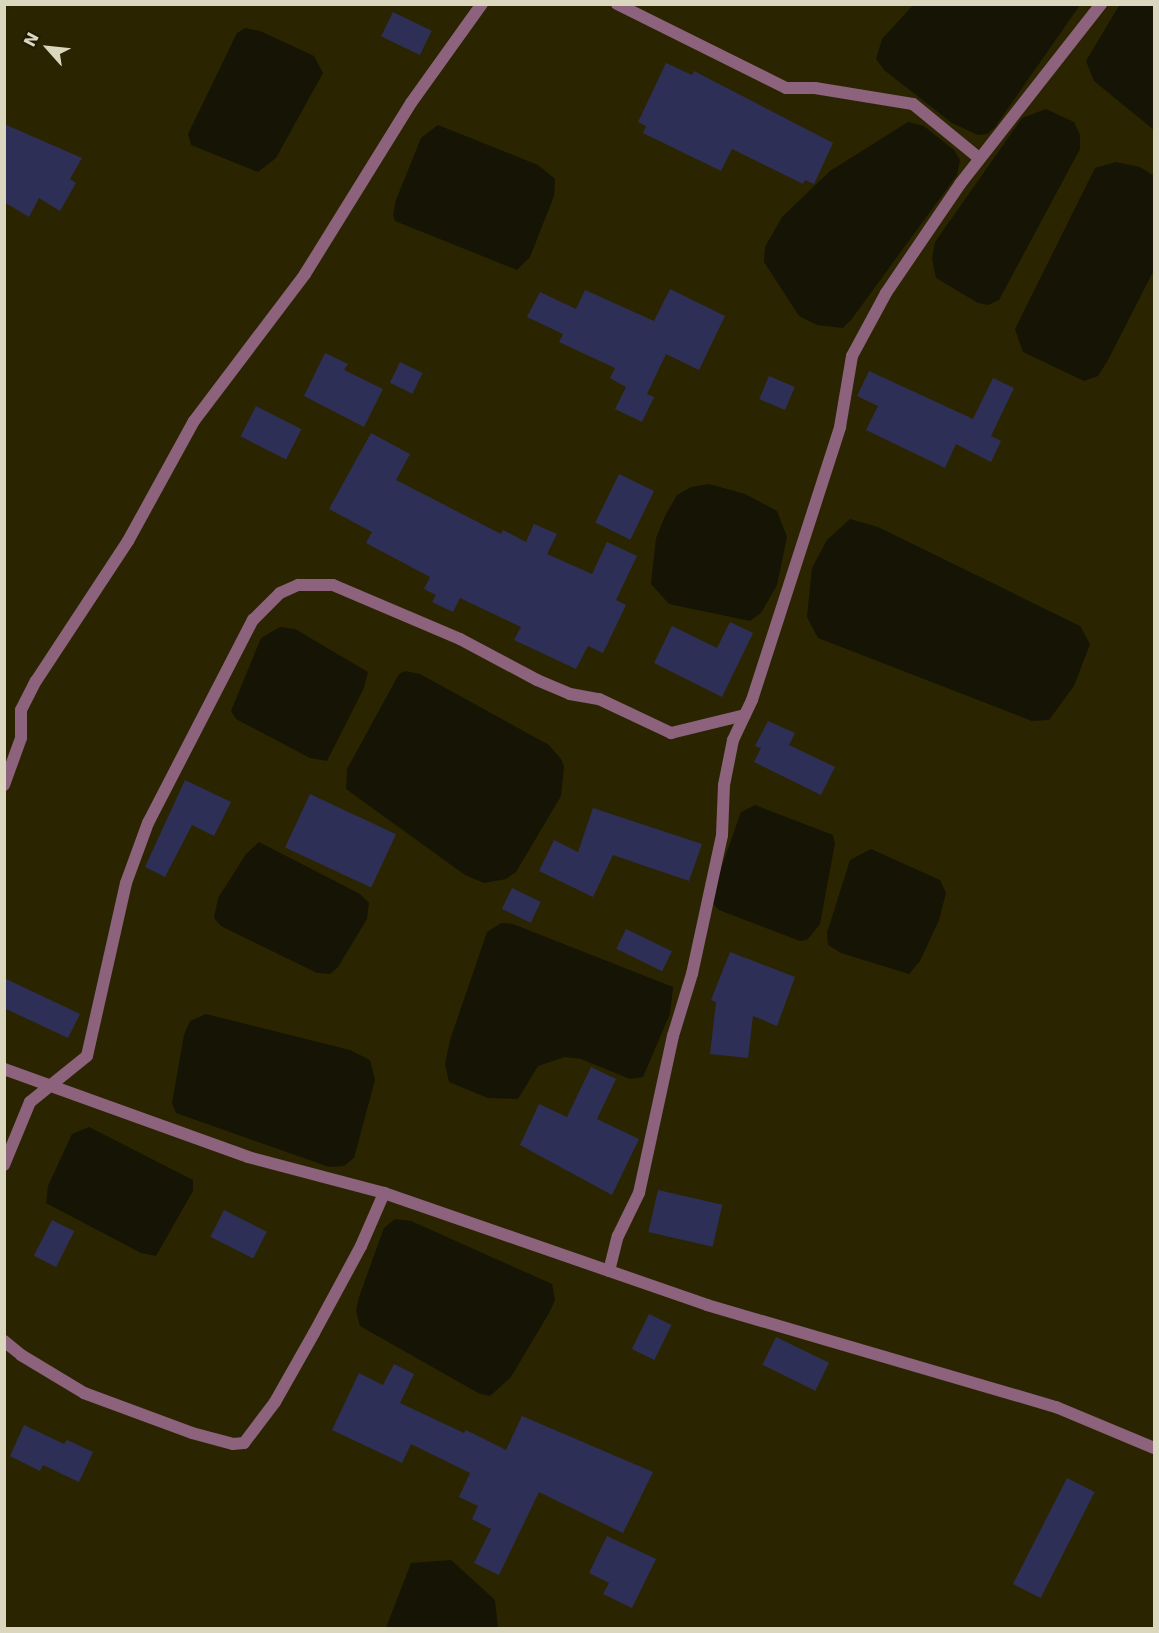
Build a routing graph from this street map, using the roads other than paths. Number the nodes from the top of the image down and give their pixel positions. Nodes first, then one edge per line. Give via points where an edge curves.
1 (482, 4) edge
2 (617, 4) edge
3 (1101, 4) edge
4 (979, 158) junction
5 (745, 715) junction
6 (4, 785) edge
7 (4, 1069) edge
8 (50, 1085) junction
9 (4, 1165) edge
10 (384, 1193) junction
11 (609, 1270) junction
12 (4, 1341) edge
13 (1155, 1448) edge

1 - 6 street via 411,102 305,274 194,422 128,541 36,681 21,710 21,738
2 - 4 street via 786,88 815,88 912,105
3 - 4 street
4 - 5 street via 859,339 840,427
5 - 8 street via 670,733 599,699 570,694 537,680 460,639 333,585 298,585 280,593 253,620 148,823 126,883 87,1056
5 - 11 street via 733,741 724,785 722,835 639,1193 618,1236
7 - 8 street
8 - 9 street via 30,1102
8 - 10 street via 248,1157
10 - 11 street
10 - 12 street via 361,1246 314,1333 275,1402 244,1443 233,1444 192,1433 84,1393
11 - 13 street via 707,1305 1056,1407

